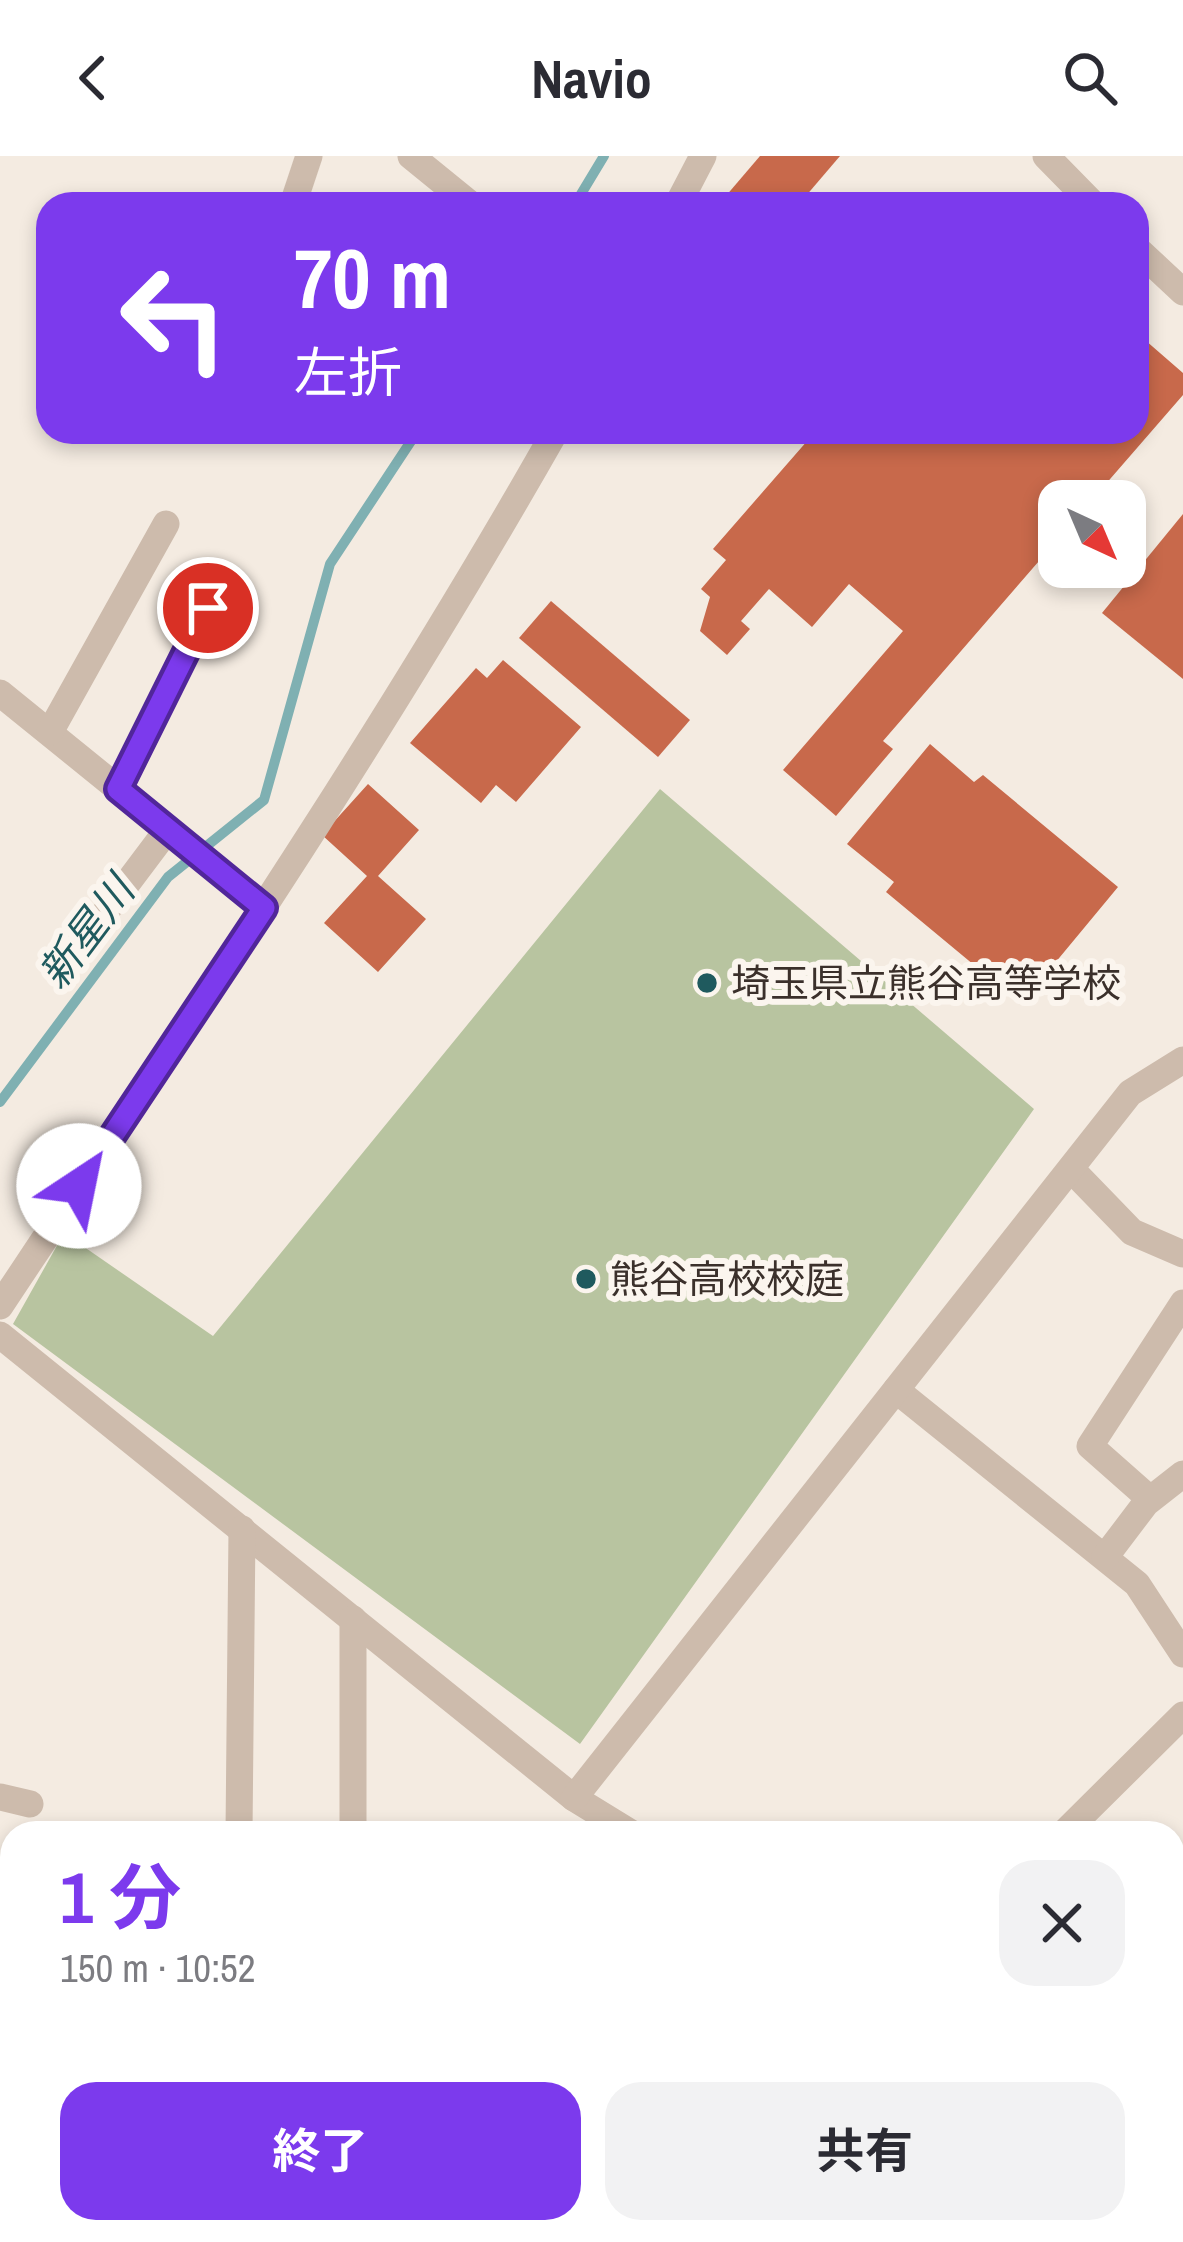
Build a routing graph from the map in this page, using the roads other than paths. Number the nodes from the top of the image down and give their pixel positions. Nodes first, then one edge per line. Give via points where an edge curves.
1 (310, 156) edge
2 (411, 156) edge
3 (704, 156) edge
4 (1046, 156) edge
5 (296, 192) edge
6 (455, 192) edge
7 (684, 192) edge
8 (1081, 192) edge
9 (1149, 260) edge
10 (1183, 292) edge
11 (548, 444) edge
12 (166, 524) dead end
13 (208, 608) dead end
14 (6, 711) edge
15 (50, 732) junction
16 (118, 789) junction
17 (174, 834) junction
18 (264, 908) junction
19 (68, 962) dead end
20 (1183, 1060) edge
21 (1070, 1169) junction
22 (1183, 1254) edge
23 (1183, 1303) edge
24 (0, 1306) edge
25 (0, 1335) edge
26 (896, 1390) junction
27 (1183, 1474) edge
28 (1150, 1499) junction
29 (242, 1529) junction
30 (1105, 1557) junction
31 (353, 1618) junction
32 (1183, 1654) edge
33 (1183, 1715) edge
34 (0, 1797) edge
35 (574, 1798) junction
36 (30, 1804) dead end
37 (239, 1821) edge
38 (353, 1821) edge
39 (612, 1821) edge
40 (1076, 1821) edge

1 - 5 street
2 - 6 street
3 - 7 street
4 - 8 street
9 - 10 street
11 - 18 street
12 - 15 street
13 - 16 street
14 - 15 street
15 - 16 street
16 - 17 street
17 - 18 street
17 - 19 street
18 - 24 street
20 - 21 street via 1130,1093
21 - 22 street via 1132,1232
21 - 26 street
23 - 28 street via 1090,1446
25 - 29 street
26 - 30 street
26 - 35 street
27 - 28 street
28 - 30 street
29 - 31 street
29 - 37 street
30 - 32 street via 1137,1584
31 - 35 street
31 - 38 street
33 - 40 street
34 - 36 street
35 - 39 street

